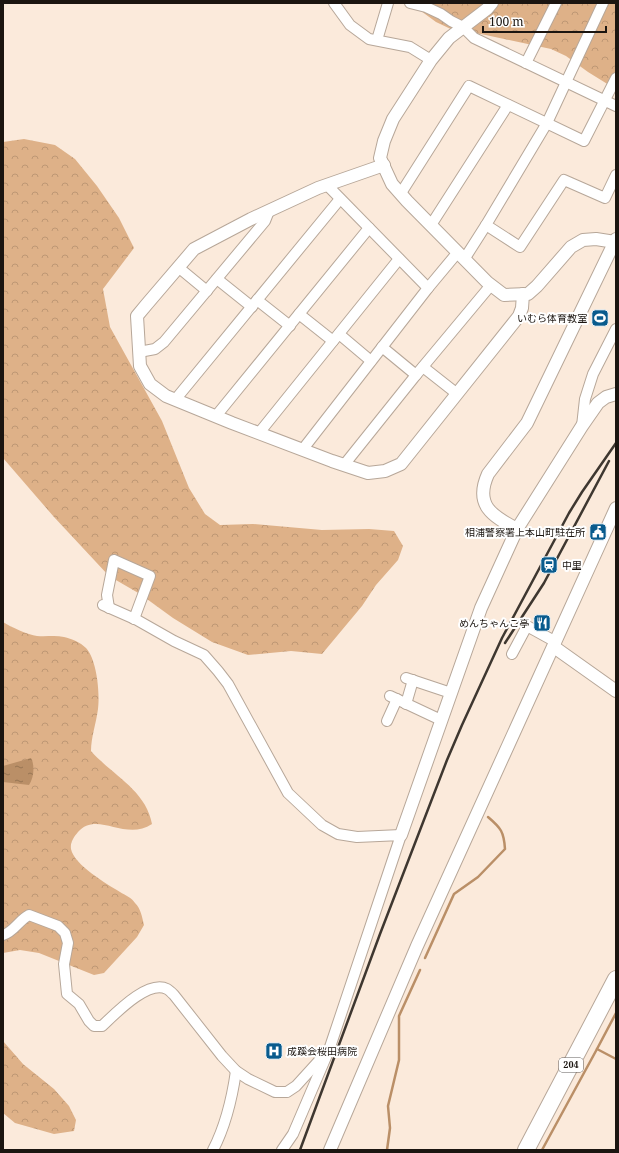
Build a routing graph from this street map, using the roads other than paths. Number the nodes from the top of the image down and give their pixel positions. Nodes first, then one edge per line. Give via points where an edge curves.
1 (334, 3) edge
2 (388, 3) edge
3 (410, 3) edge
4 (492, 3) edge
5 (556, 3) edge
6 (603, 3) edge
7 (463, 27) junction
8 (377, 40) junction
9 (431, 60) junction
10 (526, 63) junction
11 (616, 78) edge
12 (567, 82) junction
13 (605, 101) junction
14 (508, 105) junction
15 (616, 106) edge
16 (547, 123) junction
17 (384, 166) junction
18 (616, 175) edge
19 (327, 185) junction
20 (400, 193) junction
21 (340, 199) junction
22 (270, 211) junction
23 (486, 224) junction
24 (431, 225) junction
25 (370, 228) junction
26 (615, 240) edge
27 (461, 255) junction
28 (399, 259) junction
29 (178, 267) junction
30 (217, 279) junction
31 (491, 285) junction
32 (428, 288) junction
33 (207, 291) junction
34 (522, 294) junction
35 (254, 303) junction
36 (299, 314) junction
37 (290, 326) junction
38 (616, 328) edge
39 (336, 338) junction
40 (382, 347) junction
41 (139, 352) junction
42 (371, 361) junction
43 (423, 367) junction
44 (416, 375) junction
45 (456, 393) junction
46 (616, 394) edge
47 (175, 400) junction
48 (216, 416) junction
49 (582, 426) junction
50 (259, 433) junction
51 (303, 449) junction
52 (344, 465) junction
53 (616, 508) edge
54 (517, 529) junction
55 (134, 619) junction
56 (555, 644) junction
57 (512, 654) dead end
58 (616, 692) edge
59 (451, 693) junction
60 (398, 700) junction
61 (441, 720) junction
62 (387, 721) dead end
63 (400, 835) junction
64 (3, 935) edge
65 (616, 979) edge
66 (330, 1050) junction
67 (236, 1071) junction
68 (213, 1150) edge
69 (282, 1150) edge
70 (330, 1150) edge
71 (526, 1150) edge

1 - 8 street via 350,26
2 - 8 street
3 - 7 street via 426,7
4 - 7 street
5 - 10 street
6 - 12 street
7 - 9 street via 449,38
7 - 10 street via 474,38
8 - 9 street via 410,47
9 - 17 street via 393,119 380,158
10 - 12 street
11 - 13 street
12 - 13 street
12 - 16 street
13 - 15 street
13 - 16 street via 584,141
14 - 16 street
14 - 20 street via 469,86
14 - 24 street
16 - 23 street
17 - 19 street
17 - 20 street via 392,184
18 - 23 street via 605,198 564,180 520,247
19 - 21 street
19 - 22 street
20 - 24 street
21 - 25 street
21 - 35 street
22 - 29 street via 194,249
22 - 30 street via 265,221
23 - 27 street
24 - 27 street
25 - 28 street
25 - 36 street
26 - 34 street via 584,240 571,247 537,286 528,294
26 - 54 street via 527,423 484,483 485,505 497,519
27 - 31 street
27 - 32 street
28 - 32 street
28 - 39 street
29 - 33 street
29 - 41 street via 137,316
30 - 33 street
30 - 35 street
31 - 34 street via 504,294
31 - 43 street
32 - 40 street
33 - 41 street via 164,342 155,349
34 - 45 street via 519,316
35 - 37 street
35 - 47 street
36 - 37 street
36 - 39 street
37 - 48 street
38 - 49 street via 593,374 585,399
39 - 42 street
39 - 50 street
40 - 42 street
40 - 44 street
41 - 47 street via 140,366 150,384
42 - 51 street
43 - 44 street
43 - 45 street
44 - 52 street
45 - 52 street via 401,464 385,471 368,473
46 - 49 street via 598,403
47 - 48 street
48 - 50 street
49 - 54 street
50 - 51 street
51 - 52 street
53 - 56 street
54 - 59 street via 481,608
55 - 55 street via 106,606 114,560 150,576
55 - 63 street via 204,656 228,684 288,793 322,825 338,834 357,837
56 - 57 street via 526,626
56 - 58 street
56 - 70 street via 415,952
59 - 60 street via 409,679
59 - 61 street
60 - 61 street
60 - 62 street
61 - 63 street
63 - 66 street
64 - 67 street via 29,915 58,926 65,933 68,943 64,964 67,994 79,1004 94,1026 102,1026 116,1012 153,987 166,989 174,995
65 - 71 highway, 204
66 - 67 street via 287,1092 275,1092
66 - 69 street via 293,1134
67 - 68 street via 223,1128

